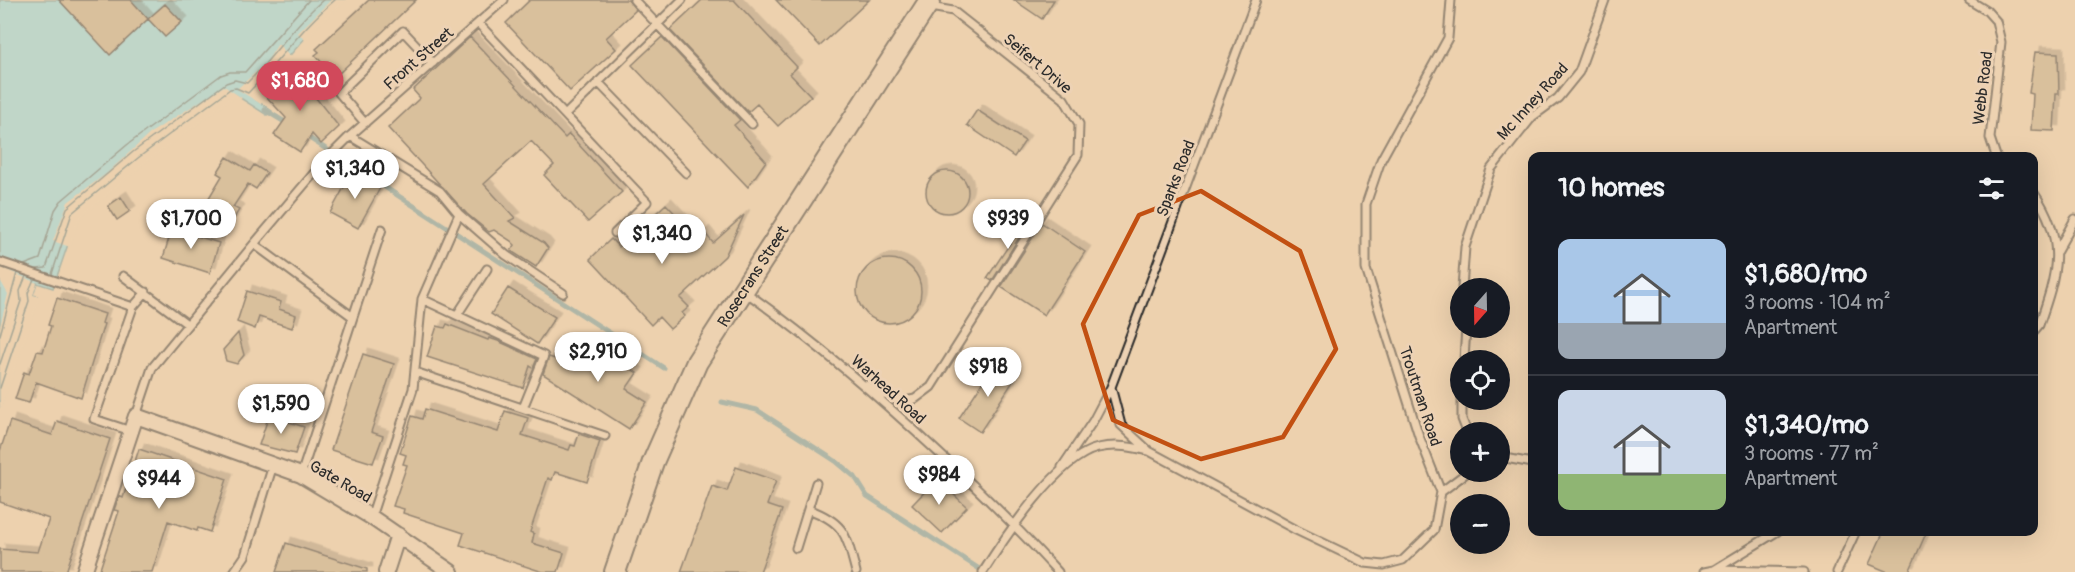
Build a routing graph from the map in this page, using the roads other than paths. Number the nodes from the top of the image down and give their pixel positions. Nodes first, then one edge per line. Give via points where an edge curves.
1 (504, 0) edge
2 (634, 0) edge
3 (682, 0) edge
4 (1256, 0) edge
5 (1451, 0) edge
6 (1605, 0) edge
7 (1969, 0) edge
8 (928, 3) edge
9 (478, 23) junction
10 (657, 25) junction
11 (433, 63) junction
12 (598, 82) junction
13 (565, 115) junction
14 (365, 123) junction
15 (752, 124) dead end
16 (350, 136) junction
17 (1995, 152) edge
18 (686, 173) dead end
19 (2038, 199) edge
20 (459, 214) junction
21 (2075, 219) edge
22 (382, 229) dead end
23 (615, 233) dead end
24 (254, 244) junction
25 (2057, 251) junction
26 (0, 262) edge
27 (487, 269) dead end
28 (123, 276) dead end
29 (1463, 278) edge
30 (742, 290) junction
31 (146, 292) junction
32 (563, 293) dead end
33 (422, 299) junction
34 (133, 307) junction
35 (457, 315) junction
36 (353, 317) junction
37 (2038, 322) edge
38 (188, 324) junction
39 (415, 372) junction
40 (866, 385) junction
41 (1111, 387) junction
42 (523, 408) junction
43 (136, 416) junction
44 (130, 431) junction
45 (605, 436) dead end
46 (1149, 451) junction
47 (1510, 459) edge
48 (1528, 462) edge
49 (273, 465) junction
50 (1061, 469) junction
51 (301, 475) junction
52 (1454, 482) edge
53 (816, 483) dead end
54 (1441, 492) junction
55 (808, 508) junction
56 (371, 517) junction
57 (1015, 524) junction
58 (398, 535) junction
59 (1770, 536) edge
60 (1854, 536) edge
61 (796, 548) dead end
62 (985, 570) edge
63 (1714, 570) junction
64 (84, 572) edge
65 (234, 572) edge
66 (386, 572) edge
67 (451, 572) edge
68 (615, 572) edge
69 (856, 572) edge
70 (1058, 572) edge
71 (1704, 572) edge
72 (1804, 572) edge
73 (1837, 572) edge

1 - 9 lane, Front Street
2 - 10 lane
3 - 10 lane
4 - 41 lane, Sparks Road
5 - 54 lane, Troutman Road via 1448,38 1382,160 1366,204 1366,269 1419,436
6 - 29 lane, Mc Inney Road via 1579,72 1558,98 1532,117 1491,169 1465,247
7 - 17 lane, Webb Road via 1996,21 2001,42 1990,138
8 - 30 street, Rosecrans Street
8 - 40 lane, Seifert Drive via 953,11 1064,99 1079,124 1078,155 931,387 915,399 900,402
9 - 11 lane, Front Street
9 - 13 lane
10 - 12 lane
10 - 15 lane
11 - 14 lane, Front Street
11 - 14 lane via 403,31 339,93
12 - 13 lane
12 - 18 lane
13 - 23 lane via 648,202
14 - 16 lane, Front Street
16 - 20 lane via 440,191
16 - 24 lane, Front Street
19 - 25 lane
20 - 32 lane via 506,255
20 - 33 lane
21 - 25 lane
22 - 36 lane
24 - 36 lane
24 - 38 lane, Front Street
25 - 37 lane via 2055,282
26 - 34 lane
27 - 35 lane
28 - 31 lane
30 - 40 lane, Warhead Road via 802,332
30 - 68 street, Rosecrans Street via 697,362 653,462
31 - 34 lane
31 - 38 lane
33 - 35 lane
33 - 39 lane
34 - 44 lane via 94,419
35 - 42 lane via 544,356
36 - 51 lane
38 - 43 lane, Front Street via 152,368
39 - 42 lane
39 - 56 lane via 413,389
40 - 57 lane, Warhead Road
41 - 46 lane via 1121,425
41 - 50 lane
42 - 45 lane
43 - 44 street
43 - 49 street, Gate Road
44 - 64 street
46 - 50 lane via 1127,445 1097,448
46 - 54 lane via 1365,563 1403,561 1434,530
47 - 48 lane
49 - 51 street, Gate Road
49 - 65 lane via 245,556
50 - 57 lane
51 - 56 street, Gate Road
52 - 54 lane
53 - 55 lane
55 - 61 lane
55 - 69 lane via 831,518 842,528
56 - 58 street, Gate Road
57 - 62 lane
57 - 70 lane, Warhead Road
58 - 66 street
58 - 67 street, Gate Road
59 - 63 lane
60 - 73 lane
63 - 71 lane
63 - 72 lane

